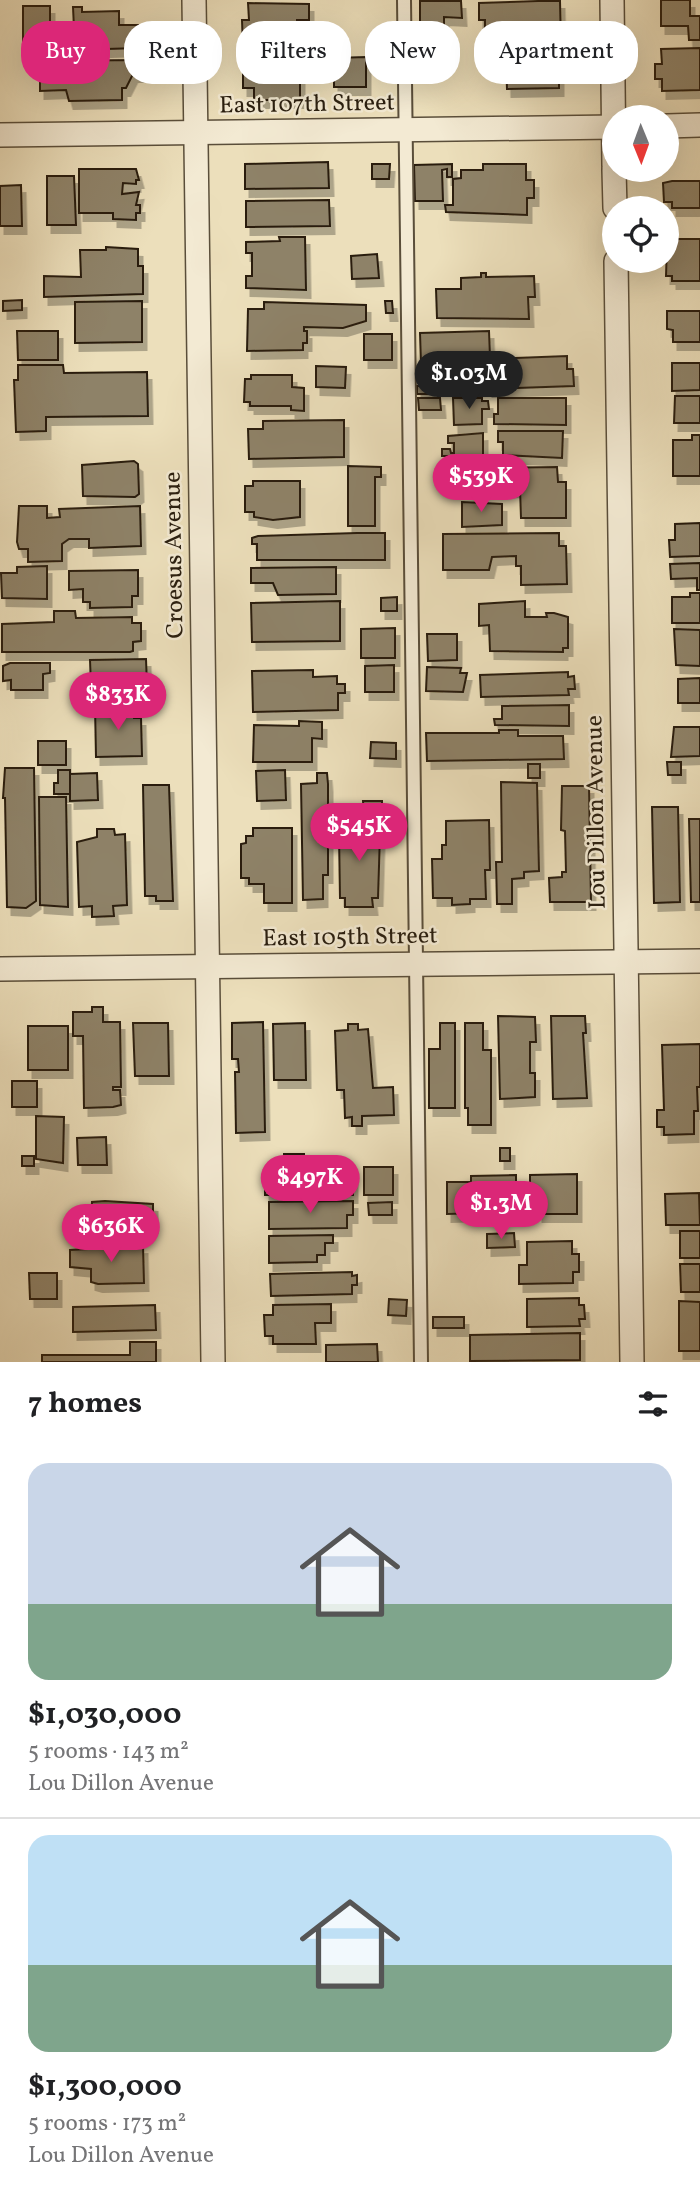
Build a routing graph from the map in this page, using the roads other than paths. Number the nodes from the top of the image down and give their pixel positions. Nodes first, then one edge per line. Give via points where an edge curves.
1 (194, 0) edge
2 (404, 0) edge
3 (612, 0) edge
4 (614, 105) edge
5 (679, 125) edge
6 (700, 125) edge
7 (602, 127) edge
8 (406, 129) junction
9 (196, 133) junction
10 (0, 135) edge
11 (616, 273) edge
12 (700, 961) edge
13 (625, 962) junction
14 (416, 963) junction
15 (206, 967) junction
16 (0, 969) edge
17 (213, 1362) edge
18 (421, 1362) edge
19 (632, 1362) edge

1 - 9 street, Croesus Avenue
2 - 8 lane
3 - 4 street
5 - 6 street
7 - 8 street, East 107th Street
8 - 9 street, East 107th Street
8 - 14 lane
9 - 10 street, East 107th Street
9 - 15 street, Croesus Avenue
11 - 13 street, Lou Dillon Avenue
12 - 13 street, East 105th Street
13 - 14 street, East 105th Street
13 - 19 street, Lou Dillon Avenue
14 - 15 street, East 105th Street
14 - 18 lane
15 - 16 street, East 105th Street
15 - 17 street, Croesus Avenue

